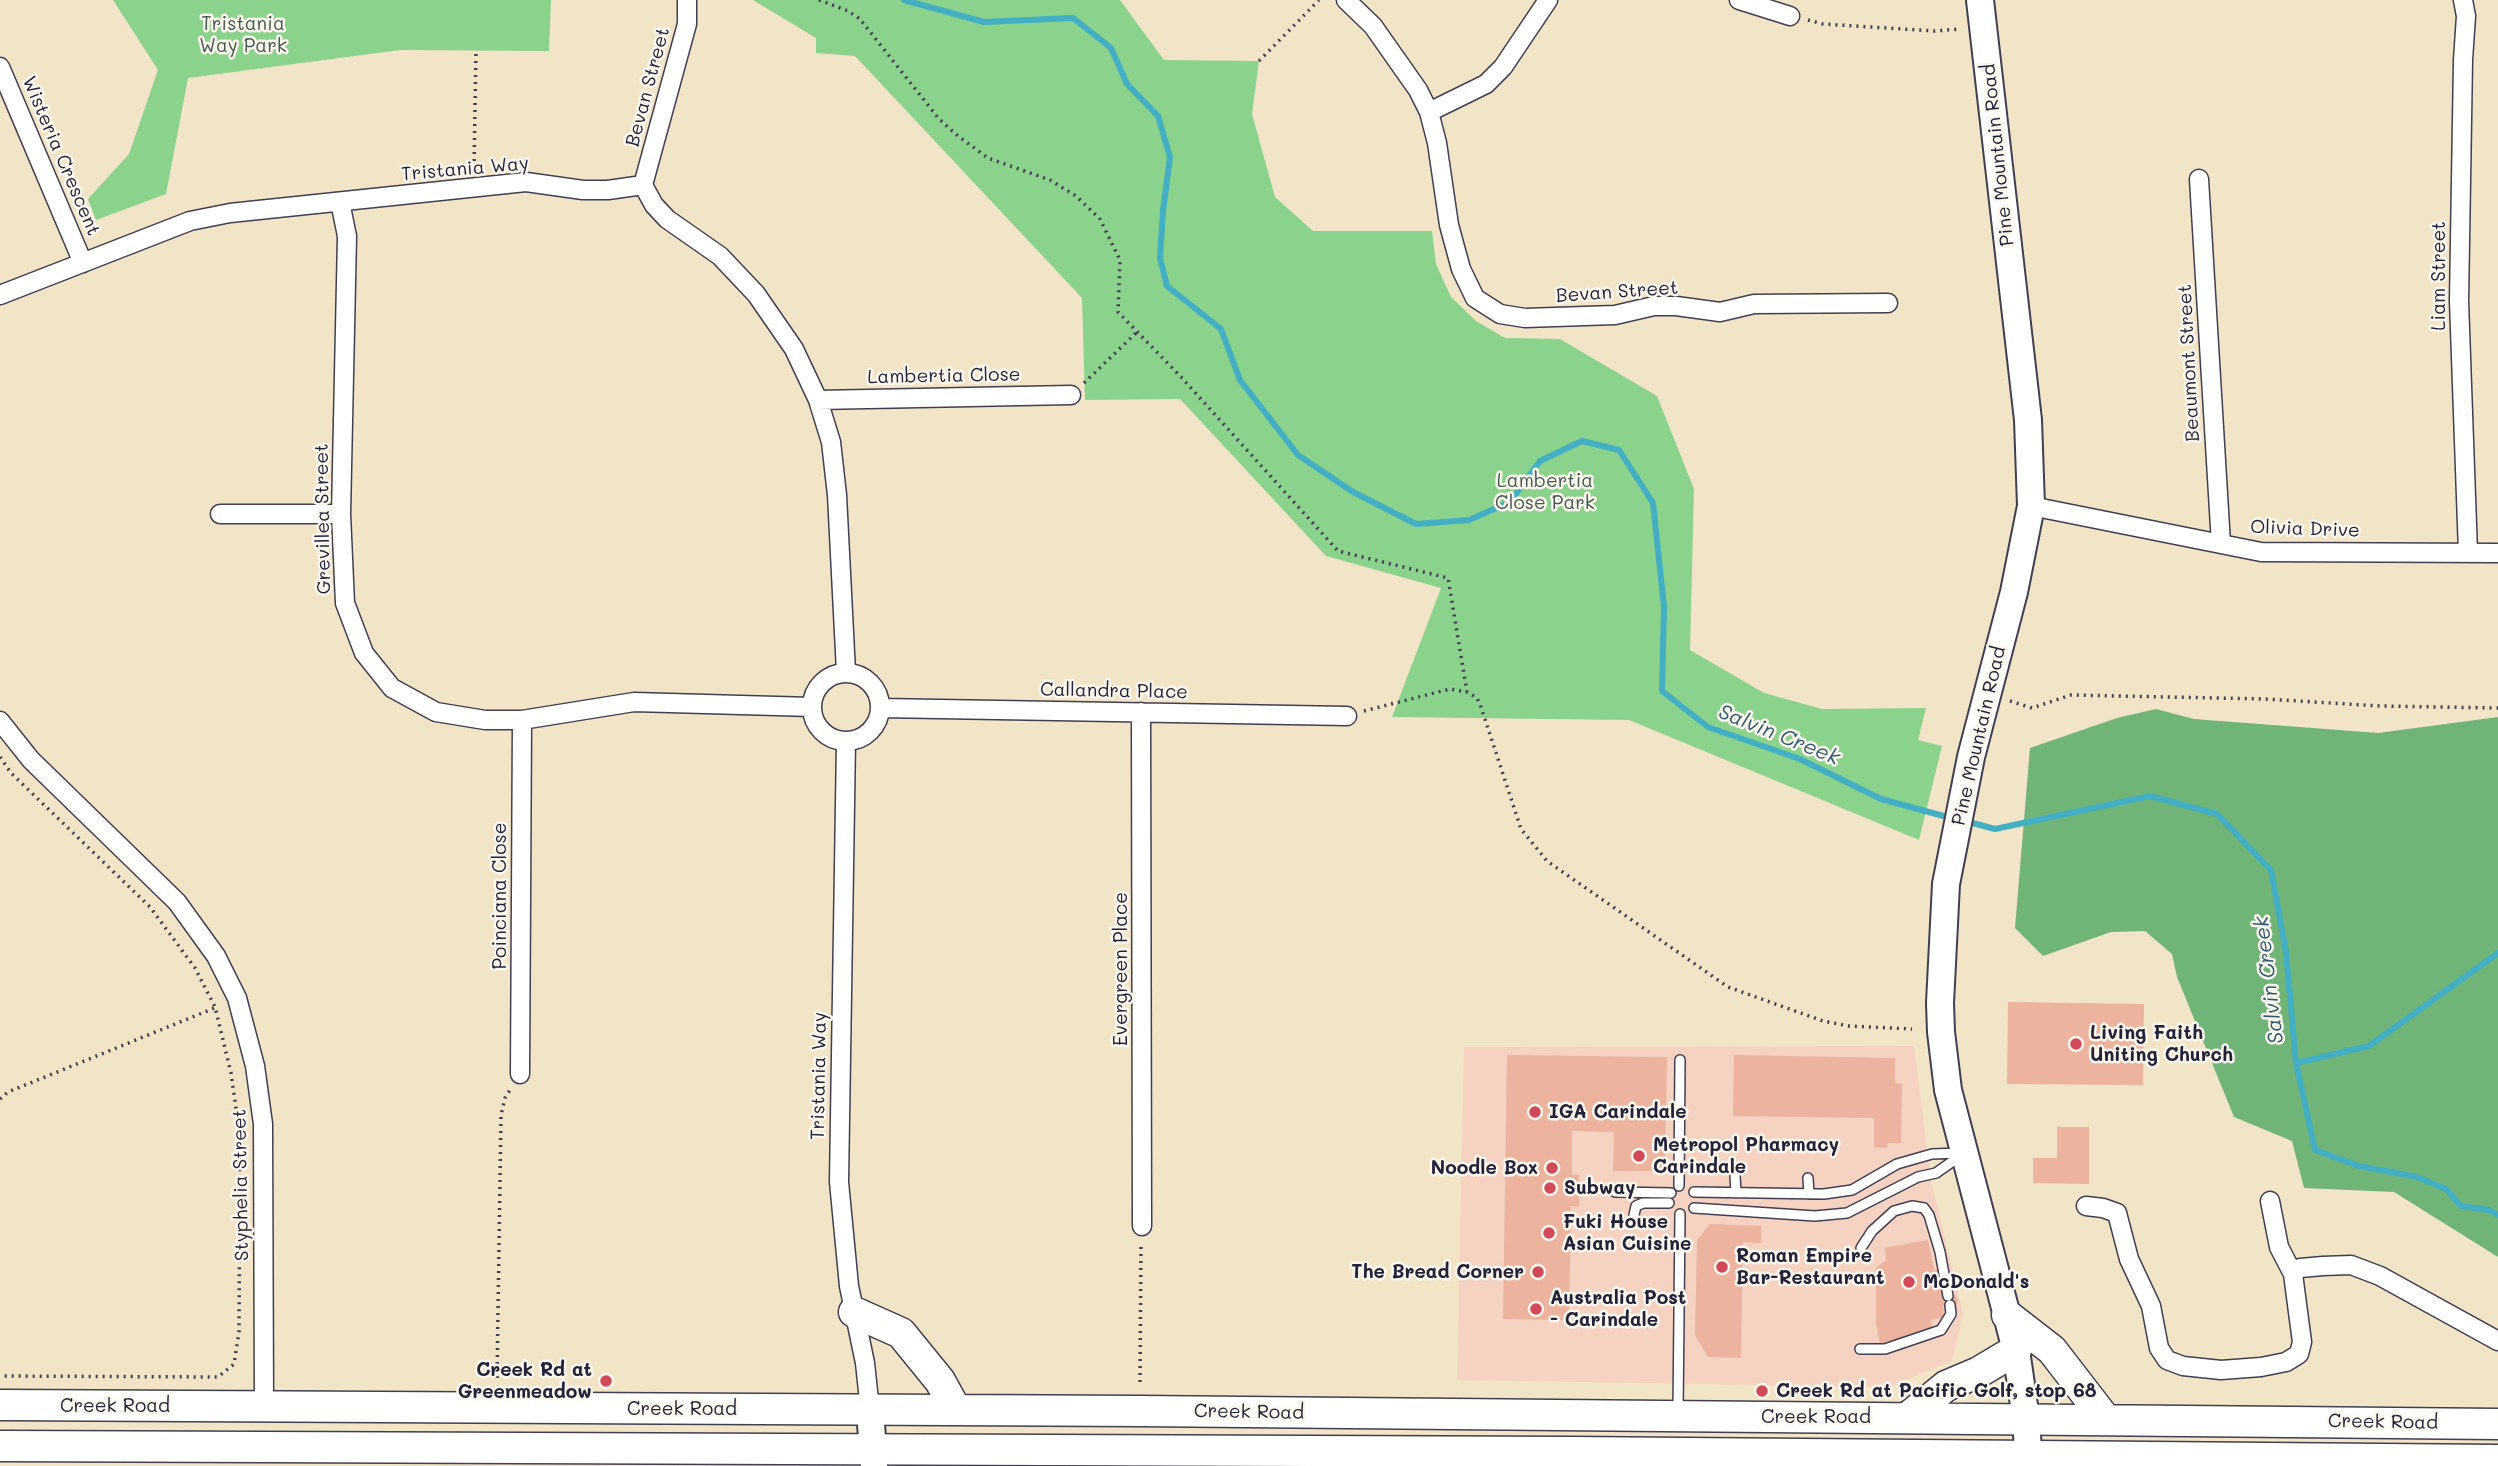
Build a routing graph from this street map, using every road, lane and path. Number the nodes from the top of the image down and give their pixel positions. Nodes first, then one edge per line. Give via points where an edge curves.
1 (687, 0) edge
2 (819, 0) edge
3 (1319, 0) edge
4 (1346, 0) edge
5 (1548, 0) edge
6 (1739, 0) edge
7 (1980, 0) edge
8 (2463, 0) edge
9 (1790, 16) joint
10 (1983, 27) junction
11 (476, 50) dead end
12 (1259, 61) dead end
13 (0, 67) edge
14 (1429, 112) junction
15 (2199, 179) dead end
16 (643, 185) junction
17 (474, 188) junction
18 (340, 202) junction
19 (83, 263) junction
20 (0, 295) edge
21 (1888, 303) dead end
22 (1138, 331) junction
23 (1071, 395) joint
24 (818, 400) junction
25 (2031, 506) junction
26 (341, 513) junction
27 (220, 514) dead end
28 (2221, 544) junction
29 (2468, 552) junction
30 (2498, 553) edge
31 (846, 672) junction
32 (1467, 692) junction
33 (2005, 699) dead end
34 (812, 707) junction
35 (881, 708) junction
36 (2498, 708) edge
37 (1142, 712) junction
38 (1347, 716) joint
39 (522, 720) junction
40 (0, 721) edge
41 (846, 741) junction
42 (0, 757) edge
43 (237, 998) junction
44 (215, 1007) junction
45 (1912, 1029) dead end
46 (1680, 1060) dead end
47 (520, 1074) joint
48 (0, 1099) edge
49 (1964, 1153) junction
50 (1735, 1176) dead end
51 (1808, 1178) dead end
52 (1679, 1186) dead end
53 (1615, 1192) dead end
54 (1694, 1192) dead end
55 (1736, 1192) junction
56 (1809, 1194) junction
57 (2270, 1201) dead end
58 (2086, 1206) dead end
59 (1694, 1208) dead end
60 (1680, 1214) dead end
61 (1634, 1215) dead end
62 (1142, 1226) joint
63 (1861, 1248) dead end
64 (2293, 1273) junction
65 (854, 1312) junction
66 (2007, 1315) junction
67 (2498, 1341) edge
68 (1860, 1349) dead end
69 (2016, 1350) junction
70 (0, 1376) edge
71 (497, 1378) dead end
72 (1140, 1382) dead end
73 (0, 1405) edge
74 (264, 1406) junction
75 (870, 1410) junction
76 (956, 1410) junction
77 (1678, 1417) junction
78 (1907, 1418) junction
79 (2026, 1419) junction
80 (2106, 1420) junction
81 (2498, 1424) edge
82 (0, 1446) edge
83 (874, 1457) edge
84 (1321, 1458) edge
85 (2498, 1460) edge
86 (2028, 1461) edge

1 - 16 street, Bevan Street via 687,24
2 - 22 path via 860,19 939,120 958,136 988,158 1050,180 1100,219 1120,260 1118,312
3 - 12 path
4 - 14 street, Bevan Street via 1373,26
5 - 14 street via 1486,84
6 - 9 street
7 - 10 street, Pine Mountain Road
8 - 29 street, Liam Street via 2459,301
9 - 10 path via 1823,24 1935,31
10 - 25 street, Pine Mountain Road via 2028,420
11 - 17 path
13 - 19 street, Wisteria Crescent
14 - 21 street, Bevan Street via 1461,269 1475,298 1500,314 1525,318 1615,315 1654,306 1720,312 1754,304
15 - 28 street, Beaumont Street
16 - 17 street, Tristania Way via 583,190 526,182
16 - 24 street via 667,219 720,256 756,294 794,349
17 - 18 street, Tristania Way
18 - 19 street, Tristania Way via 190,220
18 - 26 street, Grevillea Street via 346,236
19 - 20 street, Tristania Way
22 - 23 path
22 - 32 path via 1338,551 1448,578
23 - 24 street, Lambertia Close
24 - 31 street via 831,442 837,495
25 - 28 street, Olivia Drive
25 - 49 street, Pine Mountain Road via 1946,884 1941,1032 1948,1090
26 - 27 street
26 - 39 street, Grevillea Street via 345,603 364,653 392,688 436,712
28 - 29 street, Olivia Drive via 2261,552
29 - 30 street, Olivia Drive
31 - 34 street via 822,682
31 - 35 street via 871,683
32 - 38 path via 1450,689
32 - 45 path via 1481,708 1521,829 1547,861 1728,987 1823,1021
33 - 36 path via 2032,708 2071,695
34 - 39 street, Grevillea Street via 634,702
34 - 41 street via 822,731
35 - 37 street, Callandra Place
35 - 41 street via 870,732
37 - 38 street, Callandra Place
37 - 62 street, Evergreen Place
39 - 47 street, Poinciana Close
40 - 43 street, Styphelia Street via 31,760 177,902 216,956
41 - 65 street, Tristania Way via 839,1182
42 - 44 path via 149,907 195,968
43 - 44 path
43 - 74 street, Styphelia Street via 255,1066 263,1124
44 - 48 path
44 - 70 path via 232,1073 240,1136 239,1332 234,1364 218,1377
46 - 52 lane
47 - 71 path via 505,1098 501,1115
49 - 56 lane via 1932,1154 1898,1164 1852,1190
49 - 59 lane via 1936,1174 1918,1177 1847,1213 1815,1216
49 - 66 street, Pine Mountain Road
50 - 55 lane
51 - 56 lane
53 - 61 lane via 1670,1198 1636,1206
54 - 55 lane
55 - 56 lane
57 - 64 street via 2279,1247
58 - 64 street via 2117,1213 2129,1259 2151,1306 2159,1348 2166,1360 2183,1366 2221,1370 2261,1367 2299,1354 2302,1342
60 - 77 lane
62 - 72 path
63 - 68 lane via 1871,1231 1894,1211 1924,1208 1940,1252 1951,1314 1941,1330 1885,1349
64 - 67 street via 2300,1268 2351,1265 2380,1276
65 - 75 street, Tristania Way
65 - 76 main road via 901,1333 940,1381
66 - 69 street, Pine Mountain Road
66 - 80 main road via 2052,1350
69 - 78 main road via 1946,1386
69 - 79 street, Pine Mountain Road
73 - 74 main road, Creek Road
74 - 75 main road, Creek Road
75 - 76 main road, Creek Road
75 - 83 street
76 - 77 main road, Creek Road
77 - 78 main road, Creek Road
78 - 79 main road, Creek Road
79 - 80 main road, Creek Road
79 - 86 street, Pine Mountain Road
80 - 81 main road, Creek Road
82 - 83 main road, Creek Road
83 - 84 main road, Creek Road
84 - 86 main road, Creek Road
85 - 86 main road, Creek Road

